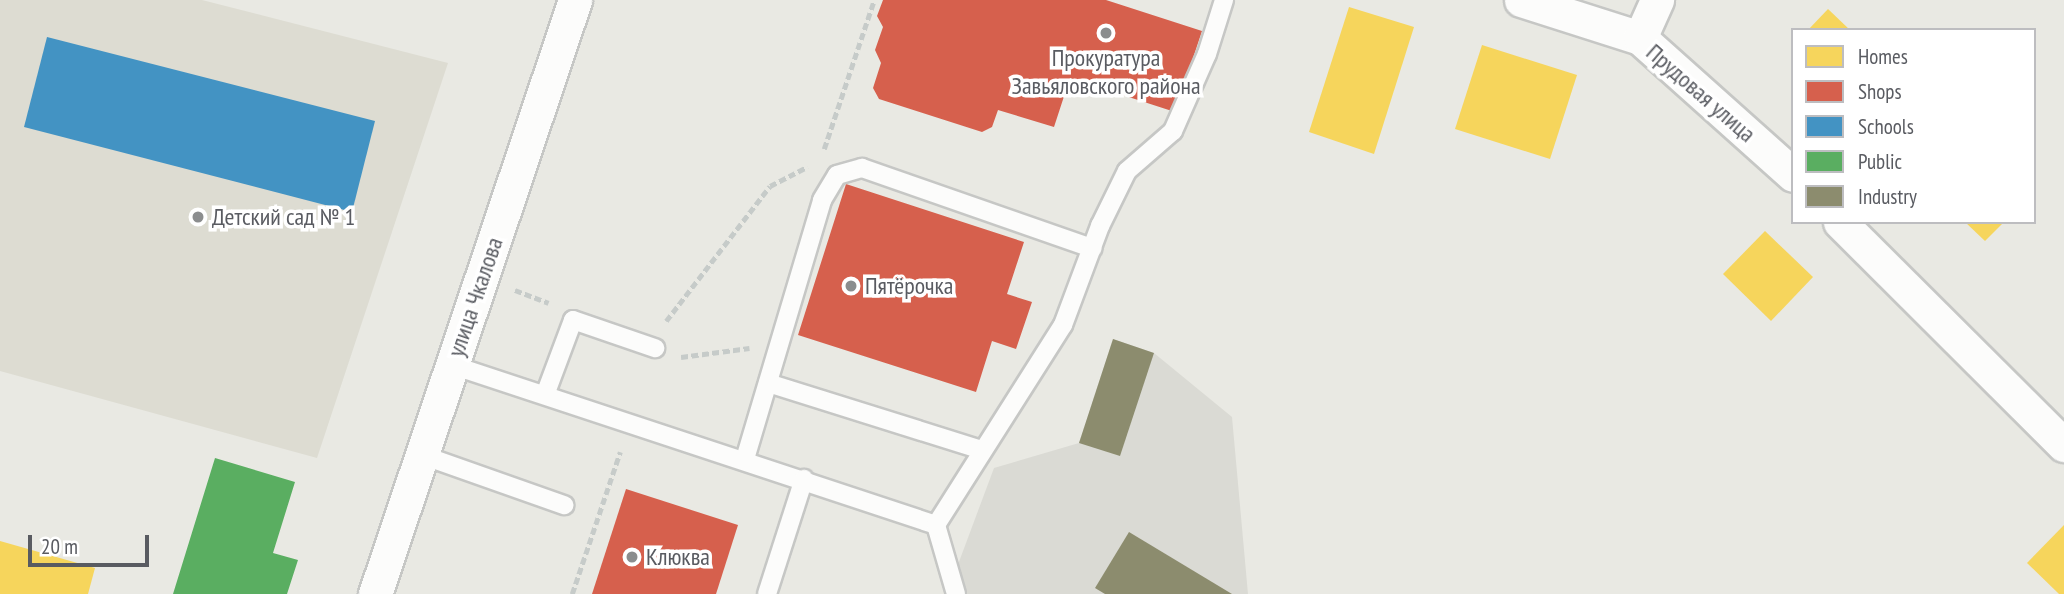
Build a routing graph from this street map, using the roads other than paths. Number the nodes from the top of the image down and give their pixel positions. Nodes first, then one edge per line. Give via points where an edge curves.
1 (575, 0) edge
2 (1224, 0) edge
3 (1521, 0) edge
4 (1657, 0) edge
5 (1640, 38) junction
6 (1791, 173) edge
7 (1842, 224) edge
8 (1091, 248) junction
9 (655, 348) road end
10 (452, 365) junction
11 (768, 383) junction
12 (545, 395) junction
13 (2064, 445) edge
14 (982, 450) junction
15 (422, 454) junction
16 (745, 459) junction
17 (804, 479) junction
18 (564, 505) dead end
19 (936, 525) junction
20 (375, 594) edge
21 (767, 594) edge
22 (956, 594) edge

1 - 10 street, улица Чкалова
2 - 8 lane via 1208,54 1173,131 1127,171
3 - 5 street, Прудовая улица
4 - 5 street
5 - 6 street, Прудовая улица
7 - 13 street
8 - 11 lane via 862,168 837,174 822,200
8 - 14 lane via 1063,325
9 - 12 lane via 573,320
10 - 12 lane
10 - 15 street, улица Чкалова
11 - 14 lane
11 - 16 lane
12 - 16 lane
14 - 19 lane
15 - 18 lane
15 - 20 street, улица Чкалова
16 - 17 lane
17 - 19 lane
17 - 21 lane
19 - 22 lane

